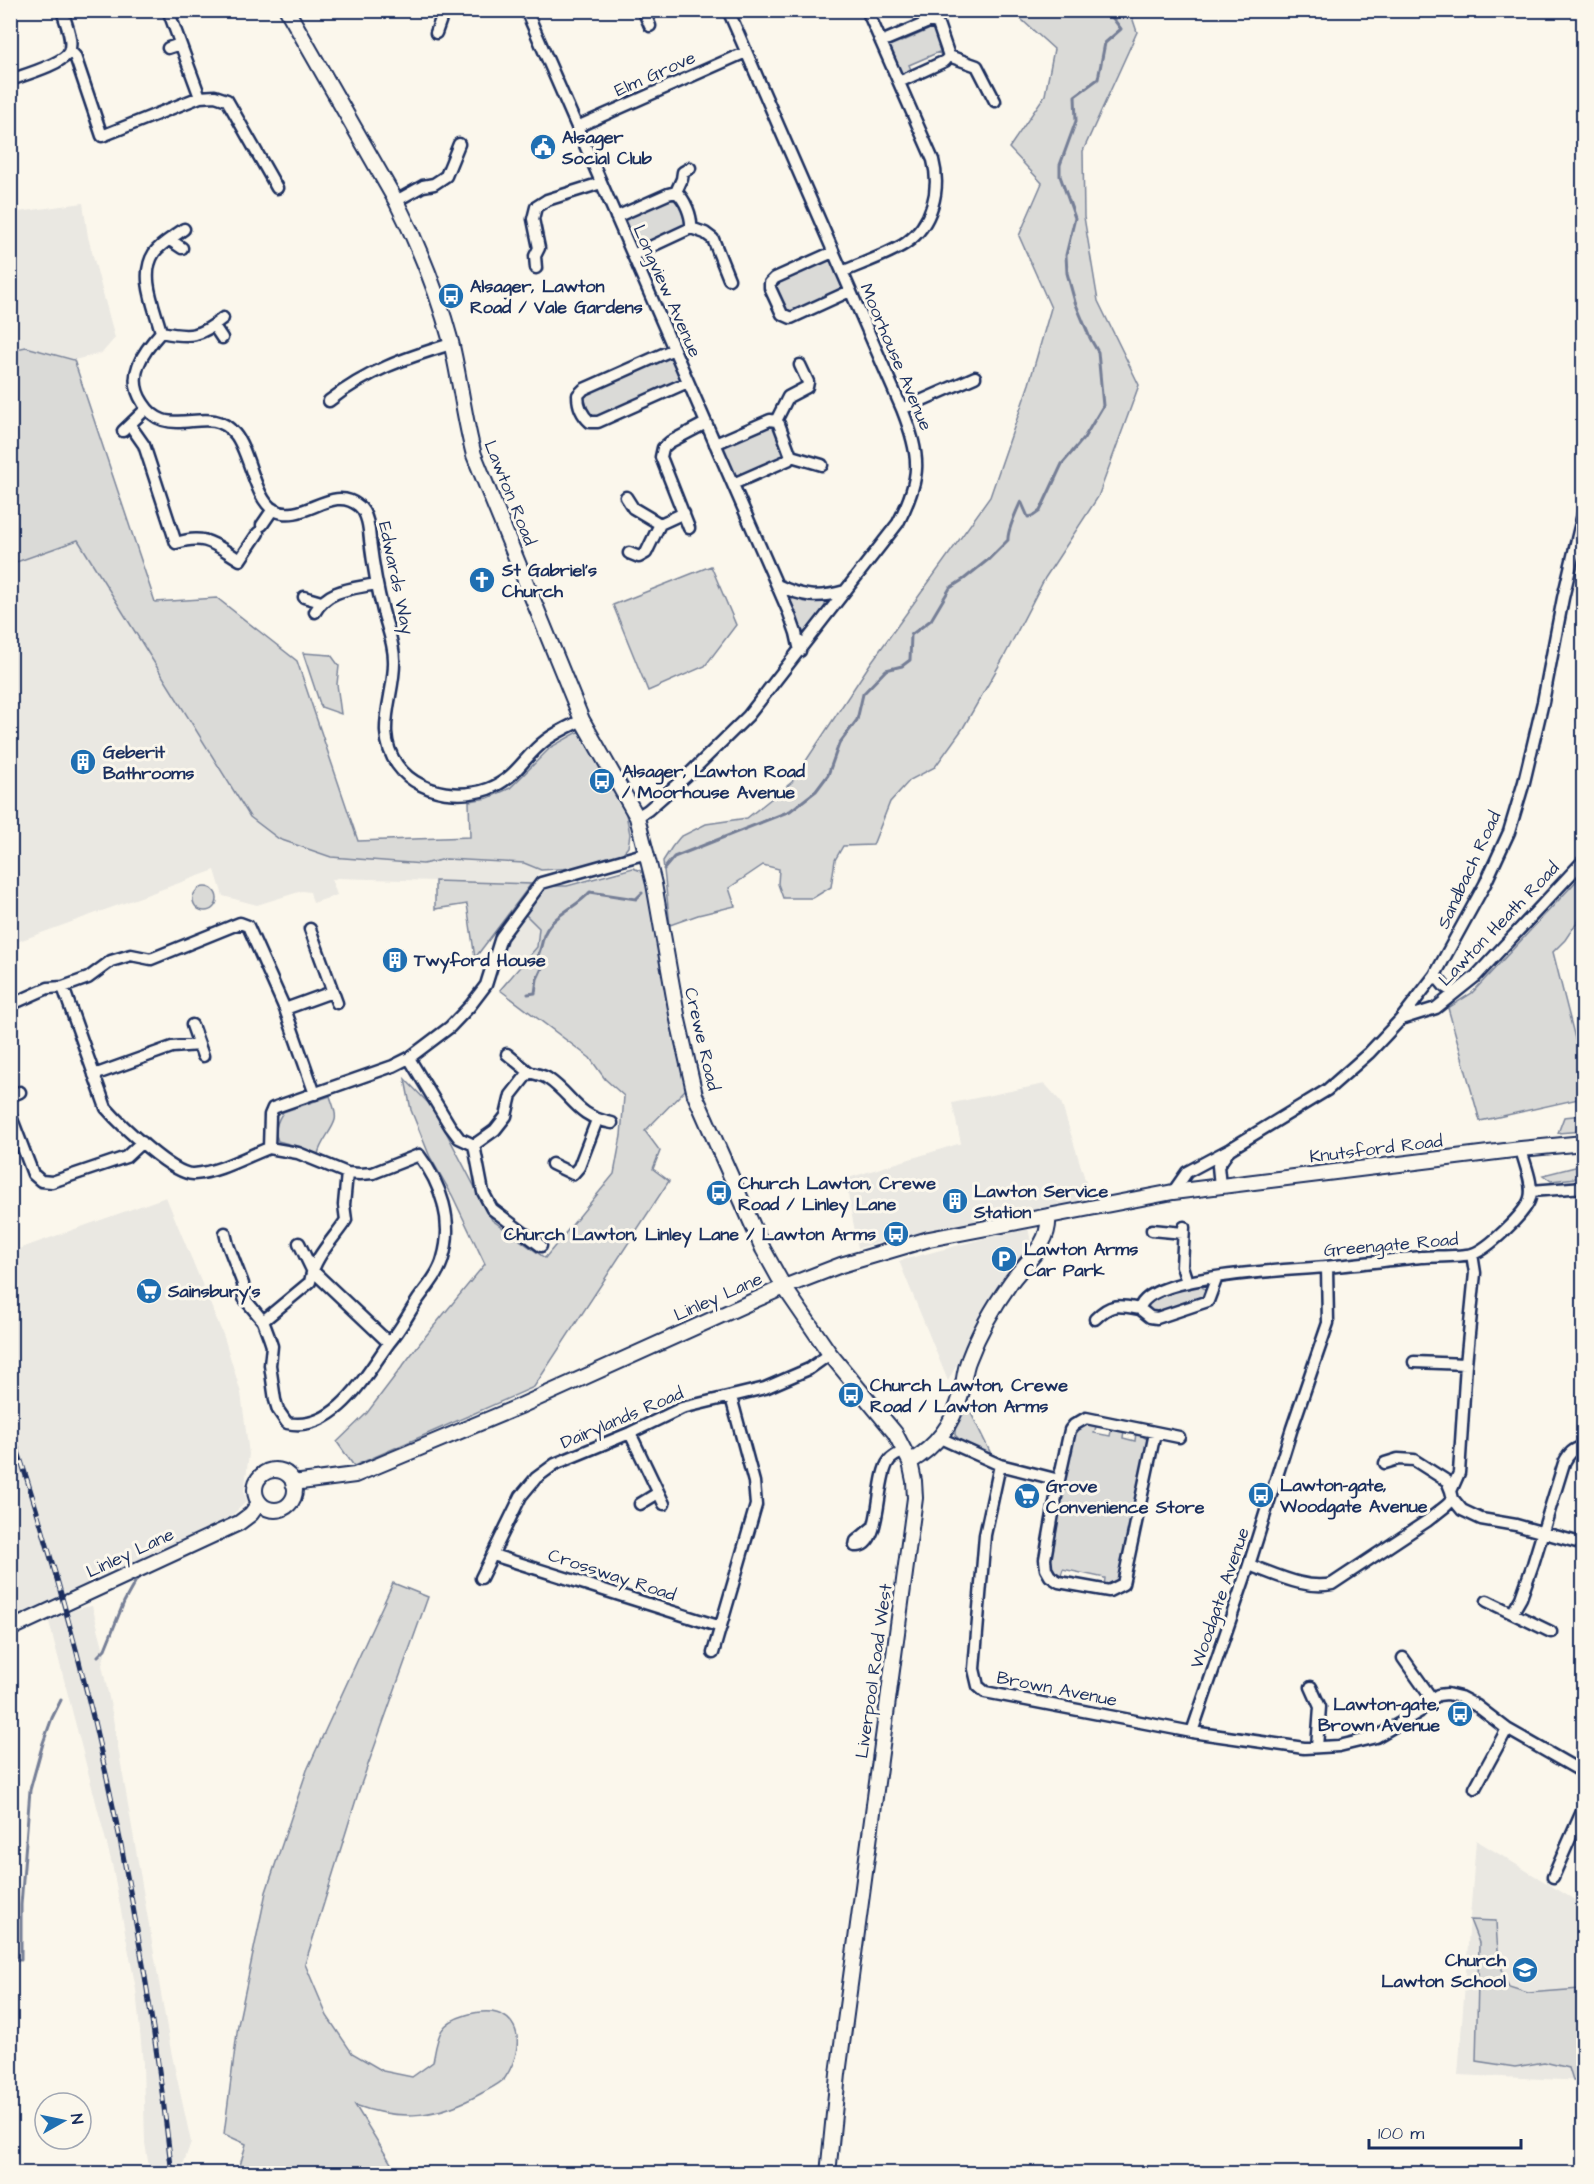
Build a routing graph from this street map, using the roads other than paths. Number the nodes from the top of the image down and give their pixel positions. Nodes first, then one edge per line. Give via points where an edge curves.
1 (62, 10) edge
2 (168, 10) edge
3 (286, 10) edge
4 (453, 10) edge
5 (526, 10) edge
6 (644, 10) edge
7 (728, 10) edge
8 (867, 10) edge
9 (940, 10) edge
10 (445, 11) edge
11 (934, 21) junction
12 (650, 26) dead end
13 (436, 33) dead end
14 (881, 42) junction
15 (180, 44) junction
16 (168, 48) dead end
17 (70, 51) junction
18 (746, 52) junction
19 (949, 56) junction
20 (10, 80) edge
21 (899, 82) junction
22 (200, 97) junction
23 (995, 101) dead end
24 (577, 127) junction
25 (459, 144) dead end
26 (690, 168) dead end
27 (602, 183) junction
28 (277, 189) dead end
29 (676, 192) junction
30 (396, 201) junction
31 (616, 217) junction
32 (691, 228) junction
33 (184, 229) dead end
34 (170, 240) junction
35 (182, 248) dead end
36 (833, 252) junction
37 (633, 255) junction
38 (536, 268) dead end
39 (842, 272) junction
40 (729, 279) dead end
41 (850, 291) junction
42 (223, 318) dead end
43 (214, 326) junction
44 (161, 332) junction
45 (222, 338) dead end
46 (451, 344) junction
47 (674, 349) junction
48 (800, 365) dead end
49 (975, 377) dead end
50 (688, 382) junction
51 (329, 401) dead end
52 (146, 409) junction
53 (902, 409) junction
54 (776, 421) junction
55 (706, 423) junction
56 (715, 444) junction
57 (791, 456) junction
58 (822, 465) dead end
59 (733, 484) junction
60 (626, 497) dead end
61 (273, 509) junction
62 (1584, 510) edge
63 (684, 513) junction
64 (660, 524) junction
65 (689, 528) dead end
66 (629, 553) dead end
67 (376, 584) junction
68 (777, 585) junction
69 (845, 591) junction
70 (304, 597) dead end
71 (321, 602) junction
72 (315, 612) dead end
73 (800, 651) junction
74 (582, 720) junction
75 (637, 817) junction
76 (647, 853) junction
77 (1584, 860) edge
78 (310, 930) dead end
79 (1435, 975) junction
80 (63, 987) junction
81 (332, 992) junction
82 (1455, 993) junction
83 (337, 1003) dead end
84 (10, 1005) edge
85 (285, 1009) junction
86 (1401, 1019) junction
87 (192, 1025) dead end
88 (507, 1054) dead end
89 (409, 1058) junction
90 (529, 1072) junction
91 (94, 1075) junction
92 (315, 1094) junction
93 (10, 1114) edge
94 (597, 1120) junction
95 (612, 1123) dead end
96 (142, 1142) junction
97 (1584, 1143) edge
98 (474, 1145) junction
99 (269, 1148) junction
100 (1230, 1149) junction
101 (1521, 1149) junction
102 (552, 1164) dead end
103 (347, 1173) junction
104 (1220, 1186) junction
105 (1584, 1187) edge
106 (1531, 1191) junction
107 (1173, 1192) junction
108 (1048, 1216) junction
109 (1152, 1230) dead end
110 (225, 1233) dead end
111 (299, 1243) dead end
112 (541, 1246) dead end
113 (1472, 1254) junction
114 (1328, 1267) junction
115 (312, 1270) junction
116 (1217, 1276) junction
117 (1187, 1282) junction
118 (784, 1287) junction
119 (1140, 1310) junction
120 (1095, 1319) dead end
121 (263, 1321) junction
122 (389, 1343) junction
123 (830, 1354) junction
124 (1414, 1362) dead end
125 (1466, 1364) junction
126 (731, 1397) junction
127 (630, 1433) junction
128 (1155, 1433) junction
129 (1179, 1437) dead end
130 (940, 1438) junction
131 (1584, 1446) edge
132 (907, 1457) junction
133 (1385, 1463) dead end
134 (1000, 1465) junction
135 (1059, 1480) junction
136 (293, 1483) junction
137 (658, 1493) junction
138 (1452, 1495) junction
139 (259, 1503) junction
140 (640, 1503) dead end
141 (664, 1504) dead end
142 (874, 1526) dead end
143 (1542, 1532) junction
144 (1584, 1544) edge
145 (494, 1555) junction
146 (1249, 1564) junction
147 (481, 1578) dead end
148 (1487, 1601) dead end
149 (1513, 1612) junction
150 (721, 1627) junction
151 (10, 1629) edge
152 (1551, 1632) dead end
153 (713, 1653) dead end
154 (1403, 1658) dead end
155 (1311, 1687) dead end
156 (1432, 1699) junction
157 (1507, 1728) junction
158 (1192, 1732) junction
159 (1317, 1748) junction
160 (1584, 1773) edge
161 (1474, 1788) dead end
162 (1584, 1807) edge
163 (1553, 1877) dead end
164 (828, 2174) edge

1 - 17 street
2 - 15 street
3 - 30 main road, Lawton Road
4 - 10 street
5 - 24 street, Longview Avenue
6 - 12 street
7 - 18 street, Moorhouse Avenue
8 - 14 street
9 - 11 street
10 - 13 street
11 - 14 street
11 - 19 street
14 - 21 street
15 - 16 street
15 - 22 street
17 - 20 street via 63,60
17 - 22 street via 102,135
18 - 24 street, Elm Grove
18 - 36 street, Moorhouse Avenue
19 - 21 street
19 - 23 street via 977,66
21 - 39 street via 933,160 937,179 934,199 921,230 905,244
22 - 28 street via 227,100
24 - 27 street, Longview Avenue
25 - 30 street via 446,176
26 - 29 street via 683,172
27 - 31 street, Longview Avenue
27 - 38 street via 536,207
29 - 31 street
29 - 32 street via 692,221
30 - 46 main road, Lawton Road via 421,254
31 - 37 street, Longview Avenue
32 - 37 street
32 - 40 street via 713,239
33 - 34 street
34 - 35 street
34 - 44 street via 151,249 147,274
36 - 39 street, Moorhouse Avenue
36 - 41 street via 775,278 770,288 782,315 791,318
37 - 47 street, Longview Avenue
39 - 41 street, Moorhouse Avenue
41 - 53 street, Moorhouse Avenue
42 - 43 street
43 - 44 street via 194,336
43 - 45 street
44 - 52 street via 138,362 136,371 138,397
46 - 51 street via 365,375
46 - 74 main road, Lawton Road via 474,455
47 - 50 street, Longview Avenue
47 - 50 street via 584,389 578,395 584,417 598,422
48 - 54 street via 807,387 788,397
49 - 53 street
50 - 55 street, Longview Avenue
52 - 61 street via 165,421 205,419 225,424 237,435 262,496
52 - 61 street via 127,428 144,445 176,543 191,538 207,540 240,560
53 - 69 street, Moorhouse Avenue via 917,456 910,501 898,523
54 - 56 street via 770,420
54 - 57 street
55 - 56 street, Longview Avenue
55 - 63 street via 663,448 661,457
56 - 59 street, Longview Avenue
57 - 58 street
57 - 59 street
59 - 68 street, Longview Avenue
60 - 64 street via 633,508
61 - 67 street, Edwards Way via 293,513 338,498 362,508 368,522
62 - 79 street, Sandbach Road via 1543,702 1509,832
63 - 64 street
63 - 65 street
64 - 66 street via 646,553 639,557
67 - 71 street via 335,593
67 - 74 street, Edwards Way via 393,646 387,739 398,764 417,785 458,794 486,790 505,781 545,741
68 - 69 street via 810,597
68 - 73 street, Longview Avenue
69 - 73 street, Moorhouse Avenue
70 - 71 street
71 - 72 street
73 - 75 street, Moorhouse Avenue via 748,716
74 - 75 main road, Lawton Road
75 - 76 main road, Lawton Road
76 - 89 street via 542,883 501,936 486,985 450,1027
76 - 118 main road, Crewe Road via 695,1095 763,1249
77 - 82 street, Lawton Heath Road via 1476,976
78 - 81 street
79 - 82 street
79 - 86 street, Sandbach Road
80 - 84 street via 48,988
80 - 85 street via 88,978 111,961 131,955 151,958 246,918
80 - 91 street
81 - 83 street
81 - 85 street
82 - 86 street, Lawton Heath Road via 1436,1008
85 - 92 street
86 - 100 street, Sandbach Road via 1328,1090
87 - 91 street via 201,1050 172,1047
88 - 90 street
89 - 92 street
89 - 98 street via 450,1126 459,1138
90 - 94 street via 545,1077 575,1106
90 - 98 street via 511,1095 506,1116
91 - 96 street via 106,1107
92 - 99 street via 273,1108
93 - 96 street via 33,1174 41,1181 52,1182 126,1156
94 - 95 street
94 - 102 street via 573,1174
96 - 99 street via 176,1169 192,1175
97 - 101 main road, Knutsford Road
98 - 112 street via 483,1192 492,1209
99 - 103 street via 298,1154
100 - 104 street via 1218,1166
100 - 107 street, Sandbach Road via 1187,1172
101 - 104 main road, Knutsford Road
101 - 106 street
103 - 115 street via 346,1220
103 - 122 street via 373,1173 416,1150 440,1189 446,1212 443,1259
104 - 107 main road, Knutsford Road
105 - 106 street
106 - 113 street, Greengate Road via 1524,1212
107 - 108 main road, Linley Lane
108 - 118 main road, Linley Lane via 929,1239
108 - 130 main road via 1046,1238 1011,1283 977,1339 951,1422
109 - 117 street via 1183,1230 1182,1266
110 - 121 street via 244,1298
111 - 115 street
113 - 114 street, Greengate Road
113 - 125 street via 1475,1273
114 - 116 street, Greengate Road
114 - 146 street, Woodgate Avenue via 1328,1323
115 - 121 street via 310,1282
115 - 122 street
116 - 117 street, Greengate Road
116 - 119 street via 1208,1301 1157,1318
117 - 119 street, Greengate Road via 1149,1296
118 - 123 main road, Crewe Road
118 - 136 main road, Linley Lane via 518,1407 354,1475
119 - 120 street via 1112,1306
121 - 122 street via 272,1346 270,1365 275,1401 287,1423 300,1425 323,1418 348,1399
123 - 126 street, Dairylands Road via 791,1378
123 - 132 main road, Crewe Road via 896,1433
124 - 125 street
125 - 138 street via 1459,1473
126 - 127 street, Dairylands Road via 682,1408
126 - 150 street via 754,1482 756,1505
127 - 137 street
127 - 145 street, Dairylands Road via 555,1464 536,1478 521,1496
128 - 129 street
128 - 135 street via 1086,1418 1070,1430
128 - 135 street via 1125,1580 1117,1589 1109,1592 1059,1582 1046,1569
130 - 132 main road via 920,1456
130 - 134 street
131 - 143 street via 1569,1453
132 - 142 street via 889,1460
132 - 164 main road, Liverpool Road West via 915,1498
133 - 138 street via 1414,1460 1447,1481
134 - 135 street
134 - 158 street, Brown Avenue via 983,1558 974,1670 978,1686 997,1695
136 - 139 main road via 294,1495 282,1509 270,1509
136 - 139 main road via 281,1471 263,1474 255,1490
137 - 140 street
137 - 141 street
138 - 143 street via 1470,1515
138 - 146 street via 1446,1506 1427,1521 1332,1584 1305,1584
139 - 151 main road, Linley Lane via 239,1523
143 - 144 street
143 - 149 street
145 - 147 street, Dairylands Road
145 - 150 street, Crossway Road
146 - 158 street, Woodgate Avenue
148 - 149 street
149 - 152 street
150 - 153 street
154 - 156 street
155 - 159 street via 1320,1707
156 - 157 street via 1447,1694 1460,1697
156 - 159 street, Brown Avenue via 1419,1712 1376,1737
157 - 160 street
157 - 161 street
158 - 159 street, Brown Avenue
162 - 163 street

